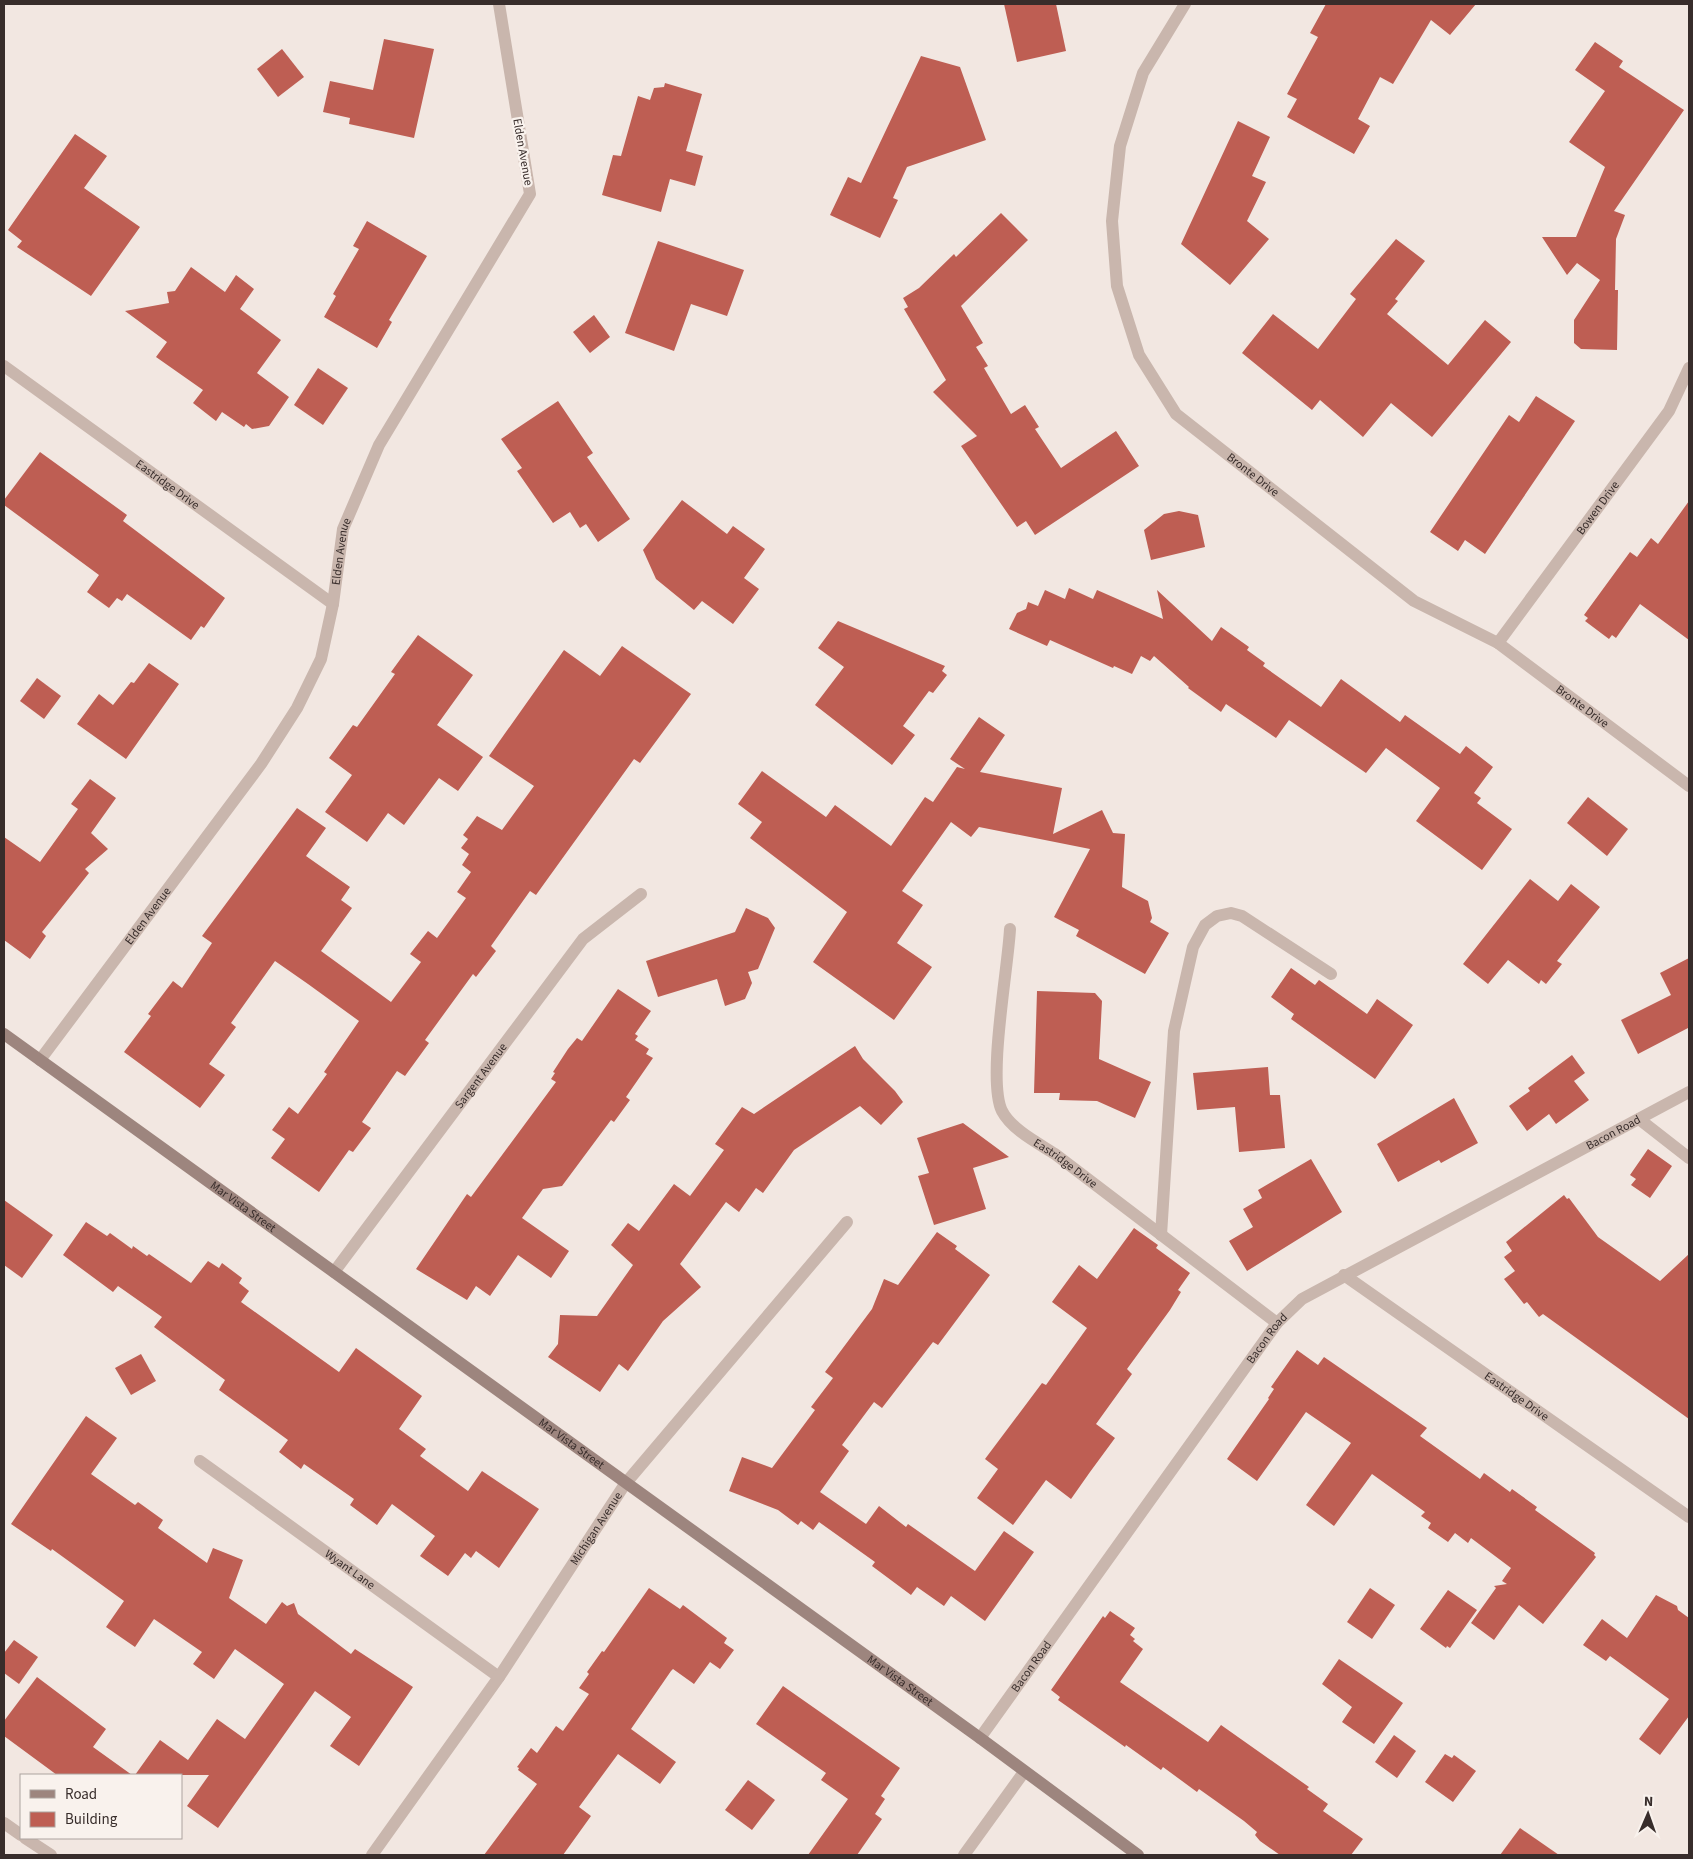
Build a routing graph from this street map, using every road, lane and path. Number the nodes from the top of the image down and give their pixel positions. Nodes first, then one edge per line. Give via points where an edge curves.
1 (499, 4) edge
2 (1185, 4) edge
3 (4, 366) edge
4 (1689, 368) edge
5 (333, 604) junction
6 (1498, 642) junction
7 (1689, 786) edge
8 (641, 894) dead end
9 (1010, 929) dead end
10 (1331, 974) dead end
11 (4, 1034) edge
12 (40, 1060) junction
13 (1689, 1092) edge
14 (1639, 1119) junction
15 (1689, 1158) edge
16 (847, 1222) dead end
17 (1161, 1235) junction
18 (334, 1272) junction
19 (1344, 1275) junction
20 (1277, 1323) junction
21 (200, 1461) dead end
22 (625, 1484) junction
23 (1689, 1518) edge
24 (499, 1678) junction
25 (980, 1738) junction
26 (1024, 1772) junction
27 (4, 1823) edge
28 (20, 1834) edge
29 (27, 1839) edge
30 (51, 1855) edge
31 (372, 1855) edge
32 (964, 1855) edge
33 (1138, 1855) edge

1 - 5 street, Elden Avenue via 530,194 379,445 343,529
2 - 6 street, Bronte Drive via 1143,73 1120,146 1112,221 1116,268 1118,286 1139,355 1176,414 1414,601
3 - 5 street, Eastridge Drive
4 - 6 street, Bowen Drive via 1668,411
5 - 12 street, Elden Avenue via 321,659 297,708 261,764
6 - 7 street, Bronte Drive
8 - 18 street, Sargent Avenue via 583,938
9 - 17 street, Eastridge Drive via 996,1078 1002,1111 1018,1129
10 - 17 street via 1242,916 1231,913 1217,916 1205,925 1193,947 1174,1030
11 - 12 street, Mar Vista Street
12 - 18 street, Mar Vista Street
13 - 14 street, Bacon Road
14 - 15 street
14 - 19 street, Bacon Road
16 - 22 street, Michigan Avenue
17 - 20 street, Eastridge Drive
18 - 22 street, Mar Vista Street
19 - 20 street, Bacon Road via 1302,1299
19 - 23 street, Eastridge Drive
20 - 25 street, Bacon Road
21 - 24 street, Wyant Lane
22 - 24 street, Michigan Avenue
22 - 25 street, Mar Vista Street
24 - 31 street, Michigan Avenue
25 - 26 street, Mar Vista Street
26 - 32 street
26 - 33 street, Mar Vista Street
27 - 28 street
29 - 30 street

